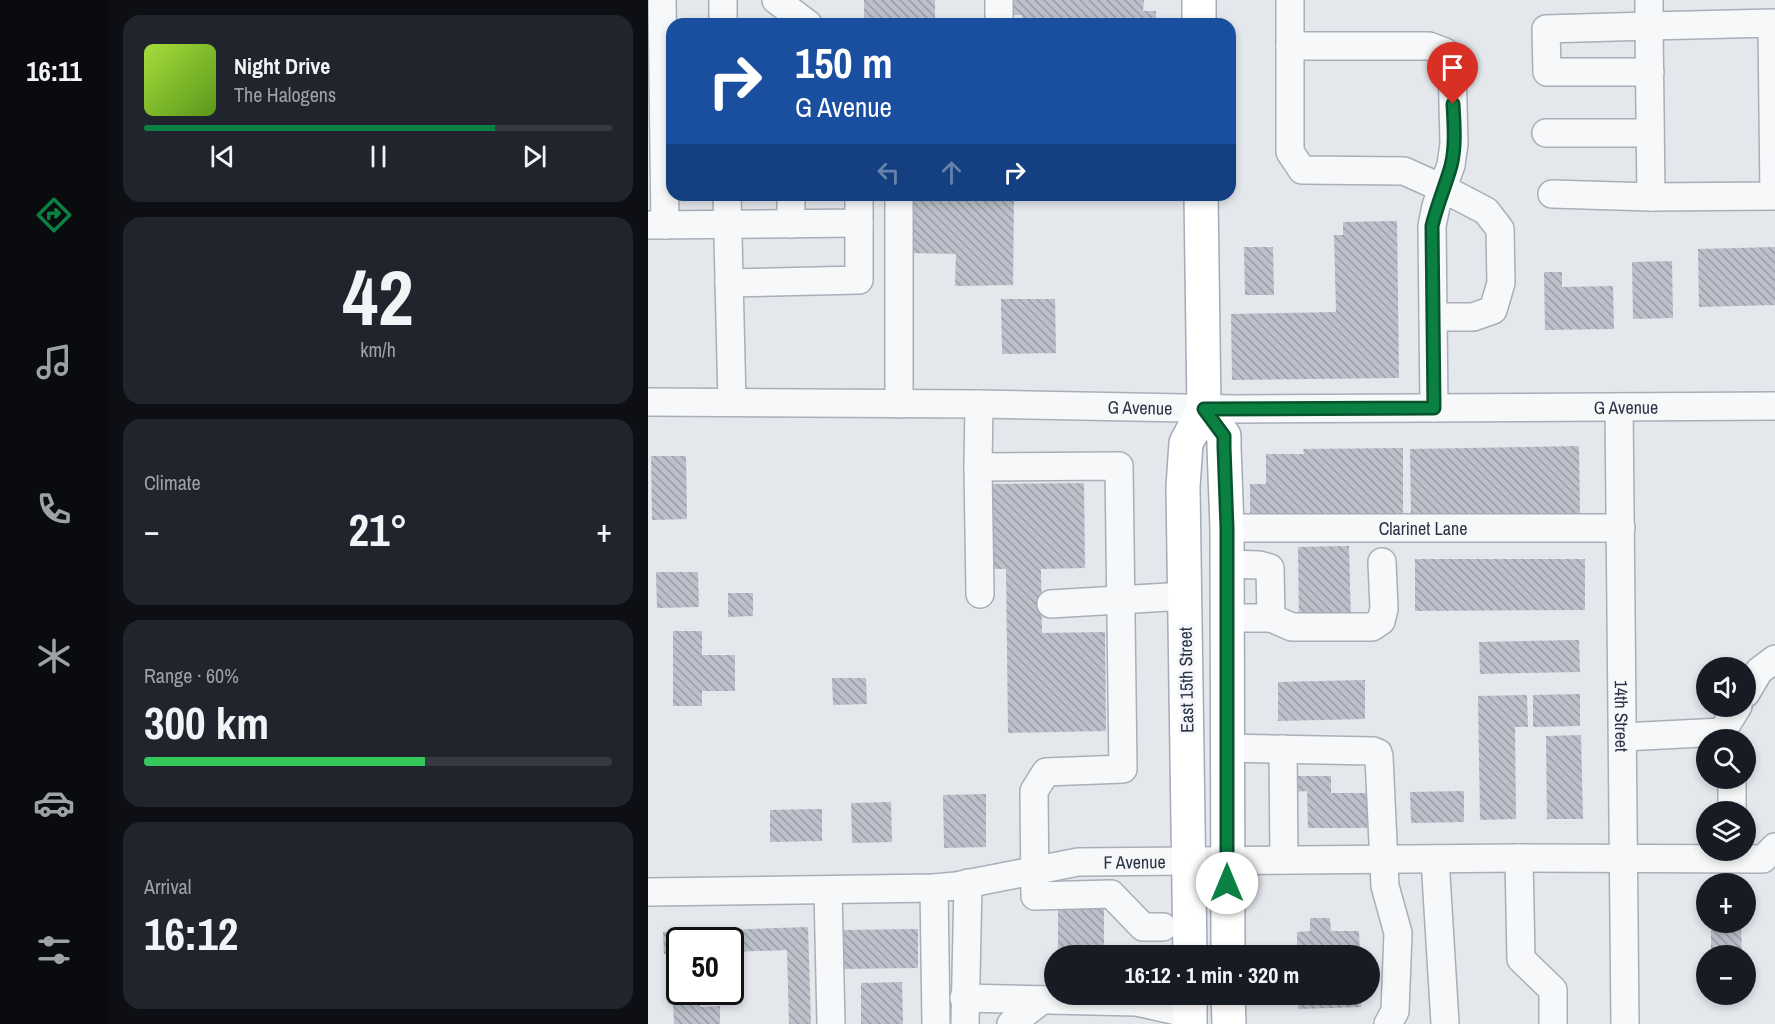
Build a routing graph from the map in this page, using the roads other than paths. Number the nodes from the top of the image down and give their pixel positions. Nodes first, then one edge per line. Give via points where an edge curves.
1 (662, 0) edge
2 (723, 0) edge
3 (999, 0) edge
4 (1199, 0) edge
5 (1290, 0) edge
6 (1649, 13) edge
7 (723, 18) edge
8 (999, 18) edge
9 (1199, 18) edge
10 (1290, 46) junction
11 (1774, 64) edge
12 (1650, 72) junction
13 (1546, 133) dead end
14 (1650, 133) junction
15 (1442, 188) junction
16 (1552, 195) dead end
17 (1651, 197) junction
18 (727, 201) edge
19 (791, 201) edge
20 (859, 201) edge
21 (899, 201) edge
22 (1201, 201) edge
23 (859, 223) junction
24 (728, 224) junction
25 (791, 224) junction
26 (657, 225) edge
27 (729, 283) junction
28 (1433, 317) junction
29 (648, 402) edge
30 (732, 402) junction
31 (899, 404) junction
32 (979, 404) junction
33 (1775, 406) edge
34 (1619, 407) junction
35 (1434, 408) junction
36 (1204, 409) junction
37 (978, 467) junction
38 (1227, 528) junction
39 (1621, 528) junction
40 (1382, 562) dead end
41 (1226, 564) junction
42 (980, 594) dead end
43 (1185, 596) junction
44 (1120, 601) junction
45 (1051, 604) dead end
46 (1227, 618) junction
47 (1271, 618) junction
48 (1775, 659) edge
49 (1756, 676) edge
50 (1731, 717) edge
51 (1623, 737) junction
52 (1227, 748) junction
53 (1283, 749) junction
54 (1775, 847) edge
55 (1696, 856) edge
56 (1435, 858) junction
57 (1519, 858) junction
58 (1756, 858) edge
59 (1385, 859) junction
60 (1623, 859) junction
61 (1227, 860) junction
62 (1284, 860) junction
63 (1189, 861) junction
64 (1035, 870) junction
65 (968, 883) junction
66 (934, 888) junction
67 (828, 890) junction
68 (648, 892) edge
69 (1163, 927) dead end
70 (1190, 945) edge
71 (1228, 945) edge
72 (1042, 1000) junction
73 (1228, 1005) edge
74 (964, 1011) edge
75 (1137, 1013) edge
76 (1195, 1014) edge
77 (1445, 1023) edge
78 (831, 1024) edge
79 (936, 1024) edge
80 (1011, 1024) edge
81 (1229, 1024) edge
82 (1388, 1024) edge
83 (1553, 1024) edge
84 (1625, 1024) edge

1 - 26 street
2 - 7 street
3 - 8 street
4 - 9 main road
5 - 10 street
6 - 11 street via 1772,23
6 - 12 street
6 - 12 street via 1546,30 1546,40 1547,72
10 - 15 street via 1290,152 1302,171 1404,171
10 - 15 street via 1429,46 1445,52 1452,63 1454,144
11 - 17 street via 1774,196
12 - 14 street
13 - 14 street
14 - 17 street
15 - 28 street via 1432,226
15 - 28 street via 1486,211 1500,229 1501,283 1493,310 1473,316
16 - 17 street
18 - 24 street
19 - 25 street
20 - 23 street
21 - 31 street
22 - 36 main road, East 15th Street
23 - 25 street
23 - 27 street via 859,280
24 - 25 street
24 - 26 street
24 - 27 street
27 - 30 street
28 - 35 street
29 - 30 street, G Avenue
30 - 31 street, G Avenue
31 - 32 street, G Avenue
32 - 36 street, G Avenue
32 - 37 street
33 - 34 street, G Avenue
34 - 35 street, G Avenue
34 - 39 street, 14th Street
35 - 36 street, G Avenue
36 - 38 main road via 1224,436
36 - 43 main road, East 15th Street via 1186,443
37 - 42 street
37 - 44 street via 1119,466
38 - 39 street, Clarinet Lane
38 - 41 main road
39 - 51 street, 14th Street
40 - 47 street via 1383,609 1381,621 1372,627 1292,627
41 - 46 main road
41 - 47 street via 1270,568
43 - 44 street
43 - 63 main road, East 15th Street
44 - 45 street
44 - 64 street via 1123,769 1046,772 1034,791
46 - 47 street
46 - 52 main road
48 - 49 street
50 - 51 street via 1722,732
51 - 60 street, 14th Street
52 - 53 street
52 - 61 main road
53 - 59 street via 1377,753
53 - 62 street
54 - 58 street, F Avenue via 1763,859
55 - 60 street, F Avenue
56 - 57 street, F Avenue
56 - 59 street, F Avenue
56 - 77 street
57 - 60 street, F Avenue
57 - 83 street via 1521,959 1553,990
59 - 62 street, F Avenue
59 - 82 street via 1385,886 1398,933 1395,1011
60 - 84 street, 14th Street
61 - 62 street, F Avenue
61 - 63 street, F Avenue
61 - 71 main road
63 - 64 street, F Avenue via 1078,862
63 - 70 main road, East 15th Street
64 - 65 street, F Avenue
64 - 69 street via 1035,896 1111,894 1143,927
65 - 66 street, F Avenue
65 - 74 street
66 - 67 street, F Avenue
66 - 79 street
67 - 68 street, F Avenue
67 - 78 street
72 - 74 street
72 - 75 street
72 - 80 street
73 - 81 main road
75 - 76 street

